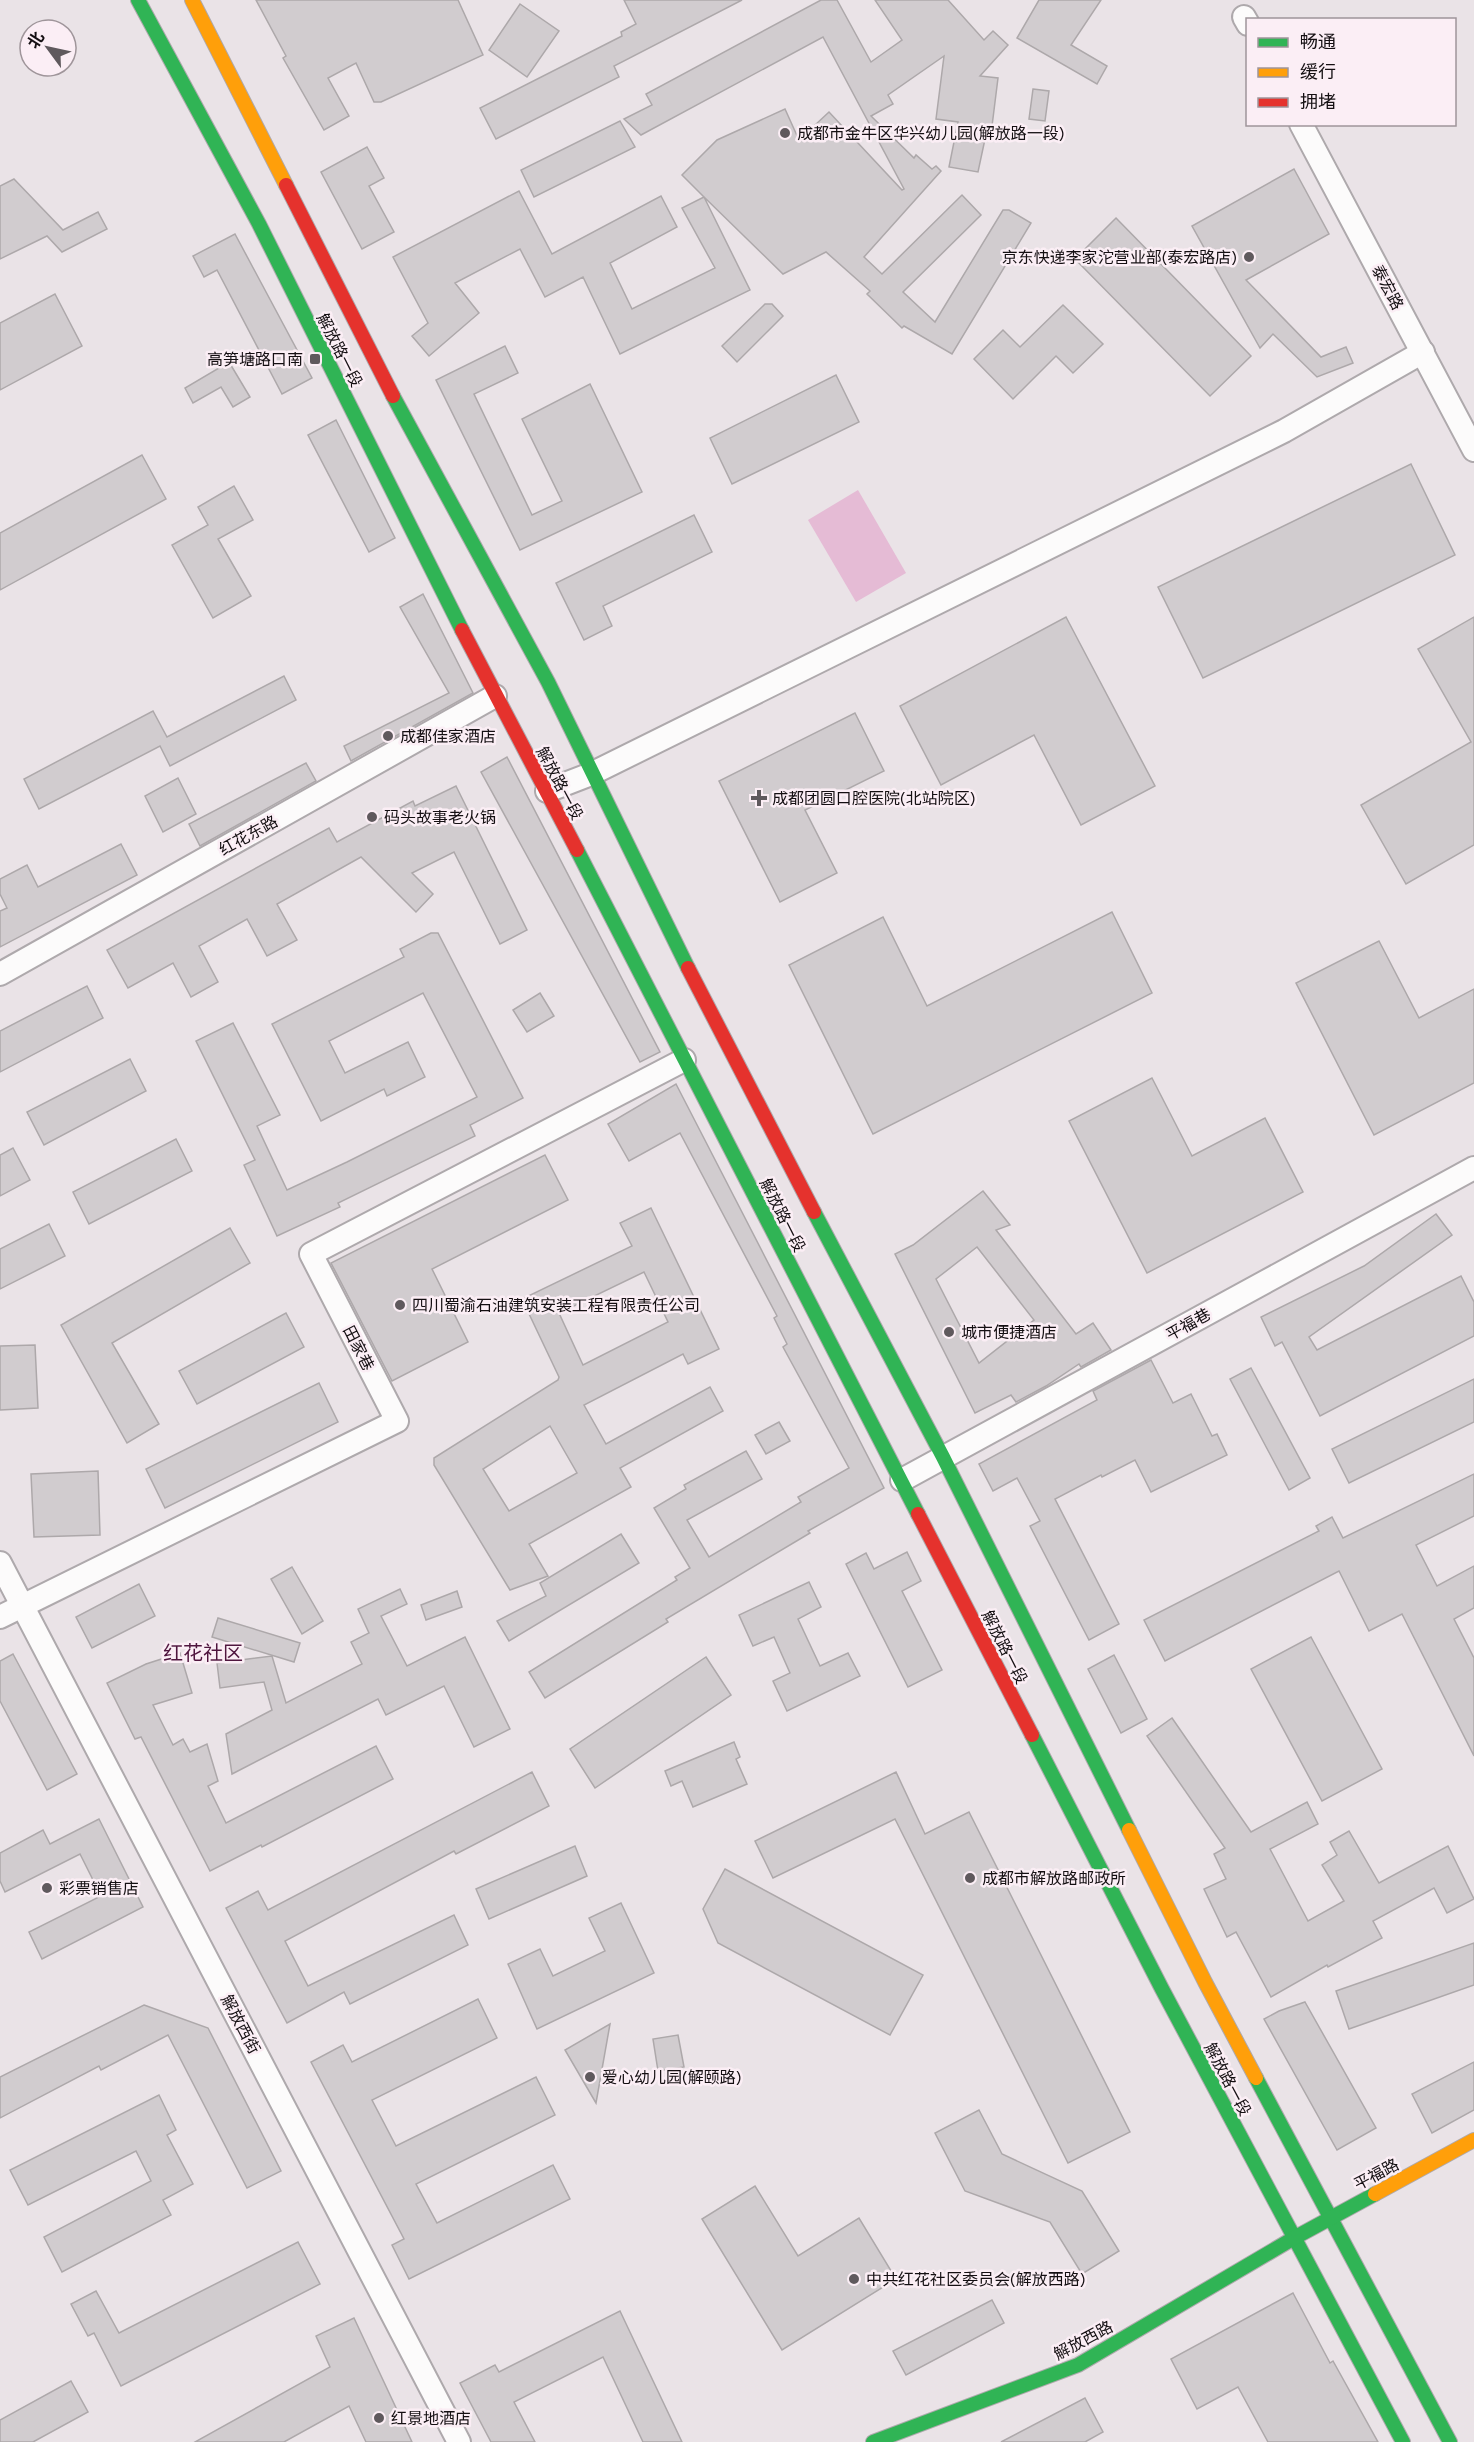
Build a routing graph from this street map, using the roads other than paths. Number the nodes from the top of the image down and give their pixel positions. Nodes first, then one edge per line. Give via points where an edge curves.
1 (138, 0) edge
2 (192, 0) edge
3 (1302, 126) edge
4 (1423, 352) junction
5 (1474, 450) edge
6 (495, 696) junction
7 (591, 774) junction
8 (547, 791) junction
9 (0, 974) edge
10 (684, 1060) junction
11 (1474, 1168) edge
12 (943, 1457) junction
13 (902, 1480) junction
14 (0, 1563) edge
15 (22, 1605) junction
16 (0, 1617) edge
17 (1474, 2140) edge
18 (1330, 2218) junction
19 (1294, 2238) junction
20 (459, 2442) edge
21 (873, 2442) edge
22 (1403, 2442) edge
23 (1450, 2442) edge

1 - 6 main road, 解放路一段 via 259,224
2 - 7 main road, 解放路一段 via 422,452 548,682
3 - 4 street, 泰宏路
4 - 5 street, 泰宏路
4 - 7 street via 1273,436
6 - 8 main road, 解放路一段
6 - 9 street, 红花东路
7 - 8 street
7 - 12 main road, 解放路一段 via 717,1027
8 - 10 main road, 解放路一段
10 - 13 main road, 解放路一段
10 - 15 street, 田家巷 via 311,1254 398,1421
11 - 12 street, 平福巷
12 - 13 street, 平福巷
12 - 18 main road, 解放路一段 via 1205,1982
13 - 19 main road, 解放路一段 via 1156,1979
14 - 15 street, 解放西街
15 - 16 street, 田家巷
15 - 20 street, 解放西街
17 - 18 main road, 平福路
18 - 19 main road, 平福路
18 - 23 main road, 解放路一段
19 - 21 main road, 解放西路 via 1078,2365
19 - 22 main road, 解放路一段

